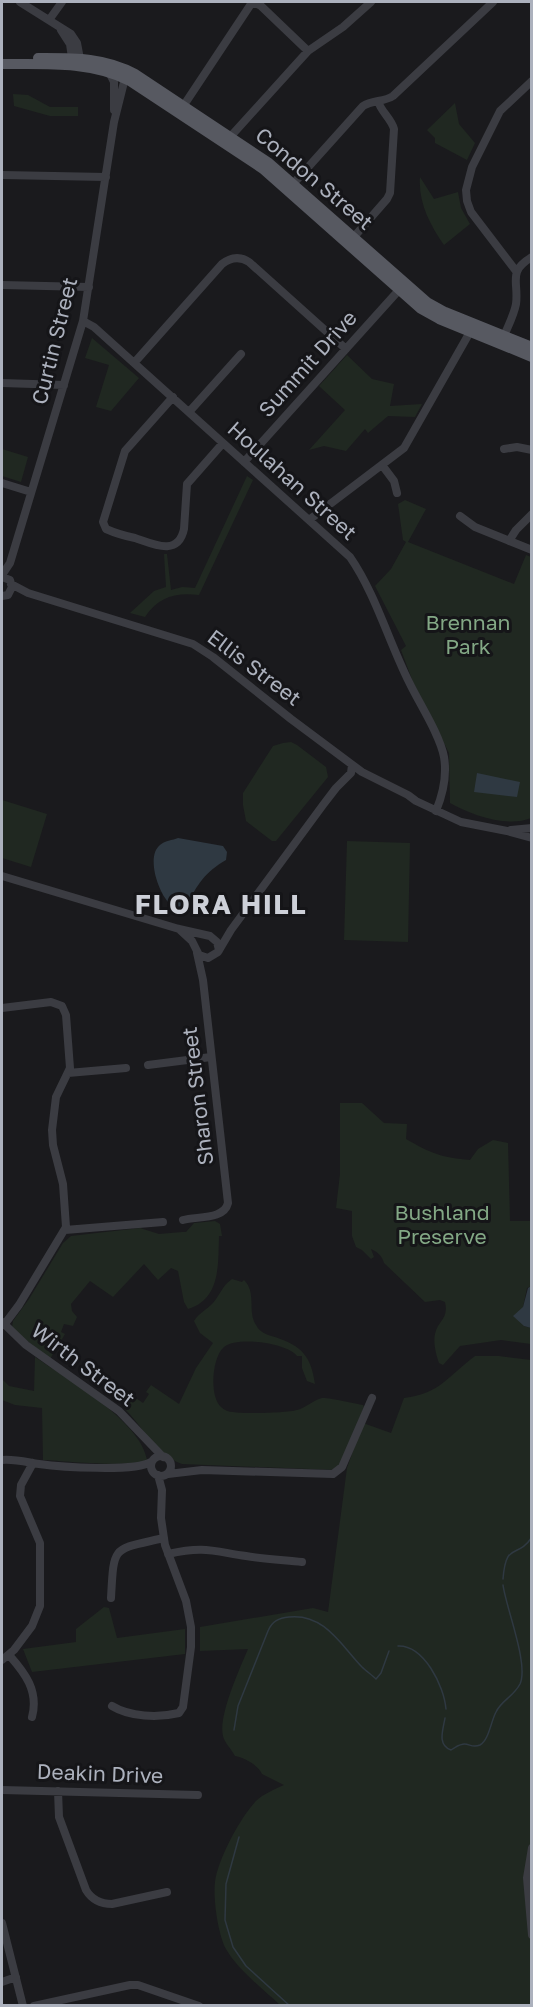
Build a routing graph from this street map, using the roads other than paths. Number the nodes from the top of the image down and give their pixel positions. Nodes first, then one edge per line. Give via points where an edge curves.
1 (20, 2) edge
2 (62, 2) edge
3 (371, 2) edge
4 (493, 2) edge
5 (252, 3) edge
6 (49, 20) junction
7 (308, 51) junction
8 (2, 57) edge
9 (76, 61) junction
10 (2, 64) edge
11 (109, 72) junction
12 (125, 78) junction
13 (531, 83) edge
14 (378, 101) junction
15 (184, 105) junction
16 (114, 122) junction
17 (229, 140) junction
18 (2, 175) edge
19 (106, 177) junction
20 (291, 187) junction
21 (353, 238) junction
22 (531, 257) edge
23 (516, 271) junction
24 (2, 285) edge
25 (89, 287) junction
26 (399, 290) junction
27 (83, 321) junction
28 (470, 332) junction
29 (502, 340) junction
30 (531, 347) edge
31 (346, 349) junction
32 (242, 354) dead end
33 (531, 357) edge
34 (134, 363) junction
35 (2, 383) edge
36 (64, 385) junction
37 (173, 397) junction
38 (189, 412) junction
39 (223, 443) junction
40 (504, 449) dead end
41 (531, 450) edge
42 (244, 462) junction
43 (382, 465) junction
44 (2, 483) edge
45 (32, 492) junction
46 (397, 493) dead end
47 (531, 514) edge
48 (460, 516) dead end
49 (309, 520) junction
50 (509, 541) junction
51 (531, 550) edge
52 (6, 579) edge
53 (28, 593) junction
54 (4, 597) edge
55 (352, 765) junction
56 (437, 809) junction
57 (531, 828) edge
58 (507, 831) junction
59 (531, 838) edge
60 (2, 876) edge
61 (179, 929) junction
62 (231, 930) junction
63 (208, 936) junction
64 (196, 950) junction
65 (219, 950) junction
66 (211, 957) junction
67 (203, 980) junction
68 (2, 1008) edge
69 (211, 1057) junction
70 (148, 1065) dead end
71 (126, 1068) dead end
72 (68, 1073) junction
73 (183, 1220) dead end
74 (163, 1222) dead end
75 (65, 1230) junction
76 (3, 1324) edge
77 (372, 1398) dead end
78 (143, 1438) junction
79 (166, 1459) junction
80 (2, 1460) edge
81 (151, 1461) junction
82 (33, 1463) junction
83 (126, 1468) junction
84 (191, 1470) junction
85 (162, 1474) junction
86 (164, 1538) junction
87 (168, 1554) junction
88 (302, 1563) dead end
89 (111, 1598) dead end
90 (9, 1655) junction
91 (2, 1660) edge
92 (112, 1706) dead end
93 (32, 1717) dead end
94 (2, 1790) edge
95 (58, 1791) junction
96 (198, 1795) dead end
97 (531, 1848) edge
98 (167, 1892) dead end
99 (2, 1923) edge
100 (531, 1935) edge
101 (16, 1977) junction
102 (2, 1982) edge
103 (25, 2005) edge
104 (34, 2006) edge
105 (199, 2006) edge

1 - 6 street
2 - 6 street
3 - 7 street
4 - 14 street via 393,96
5 - 7 street via 261,6
5 - 15 street
6 - 9 street via 74,37 78,45
7 - 17 street
8 - 9 main road
9 - 10 main road
9 - 11 main road, Condon Street
9 - 12 main road via 117,70
9 - 15 main road, Condon Street via 104,62 126,69
11 - 12 main road, Condon Street
11 - 16 street, Curtin Street via 114,86
12 - 16 street, Curtin Street
12 - 17 main road, Condon Street
13 - 23 street via 499,114 466,184 471,213
14 - 20 street via 359,110
14 - 21 street via 394,129 390,193
15 - 17 main road, Condon Street
16 - 19 street, Curtin Street
17 - 20 main road, Condon Street
18 - 19 street
19 - 25 street, Curtin Street
20 - 21 main road, Condon Street
20 - 26 main road, Condon Street
21 - 29 main road, Condon Street via 427,302
22 - 23 street
23 - 29 street via 516,303
24 - 25 street
25 - 27 street, Curtin Street
26 - 28 main road, Condon Street via 430,315
26 - 31 street, Summit Drive
27 - 34 street, Houlahan Street
27 - 36 street, Curtin Street
28 - 29 main road, Condon Street
28 - 43 street via 406,445
29 - 30 main road, Condon Street
29 - 33 main road, Condon Street
31 - 34 street via 249,262 234,258 222,264
31 - 42 street, Summit Drive
32 - 38 street
34 - 37 street, Houlahan Street
35 - 36 street
36 - 45 street, Curtin Street
37 - 38 street, Houlahan Street
37 - 39 street via 125,452 104,518 106,529 162,547 177,543 183,535 187,484
38 - 39 street, Houlahan Street
39 - 42 street, Houlahan Street
40 - 41 street
42 - 49 street, Houlahan Street
43 - 46 street via 394,481
43 - 49 street
44 - 45 street
45 - 52 street, Curtin Street
47 - 50 street
48 - 50 street
49 - 56 street, Houlahan Street via 356,566 441,747 444,776
50 - 51 street
52 - 53 street, Ellis Street
52 - 54 street, Curtin Street via 11,589
53 - 54 street, Ellis Street
53 - 55 street, Ellis Street via 196,646
55 - 56 street, Ellis Street
55 - 62 street via 351,773
56 - 58 street, Ellis Street via 469,824
57 - 58 street, Ellis Street
58 - 59 street, Ellis Street
60 - 61 street
61 - 63 street
61 - 64 street
62 - 63 street via 223,936
62 - 65 street
63 - 64 street via 197,940
63 - 65 street via 218,942
64 - 66 street via 202,957
64 - 67 street, Sharon Street
65 - 66 street
66 - 67 street, Sharon Street
67 - 69 street, Sharon Street
68 - 72 street via 51,1002 62,1006 67,1023
69 - 70 street
69 - 73 street, Sharon Street via 227,1207 218,1214
71 - 72 street
72 - 75 street via 56,1097 52,1130 64,1192
74 - 75 street
75 - 76 street
76 - 78 street, Wirth Street via 33,1351 119,1411
77 - 84 street via 337,1472
78 - 79 street, Wirth Street
78 - 81 street, Wirth Street
79 - 81 street via 157,1457
79 - 84 street, Wirth Street
79 - 85 street via 172,1467
80 - 82 street
81 - 83 street via 145,1466
81 - 85 street via 152,1468
82 - 83 street
82 - 90 street via 21,1485 20,1496 40,1543 40,1601 36,1620
83 - 85 street
84 - 85 street
85 - 86 street
86 - 87 street
86 - 89 street via 118,1551 113,1560
87 - 88 street via 204,1548
87 - 92 street via 186,1601 191,1627 183,1707 179,1713 167,1715 130,1713
90 - 91 street
90 - 93 street via 30,1683
94 - 95 street, Deakin Drive
95 - 96 street, Deakin Drive
95 - 98 street via 59,1817 86,1890 93,1899 112,1904
97 - 100 street via 527,1885
99 - 101 street
101 - 102 street
101 - 103 street
104 - 105 street via 130,1985

